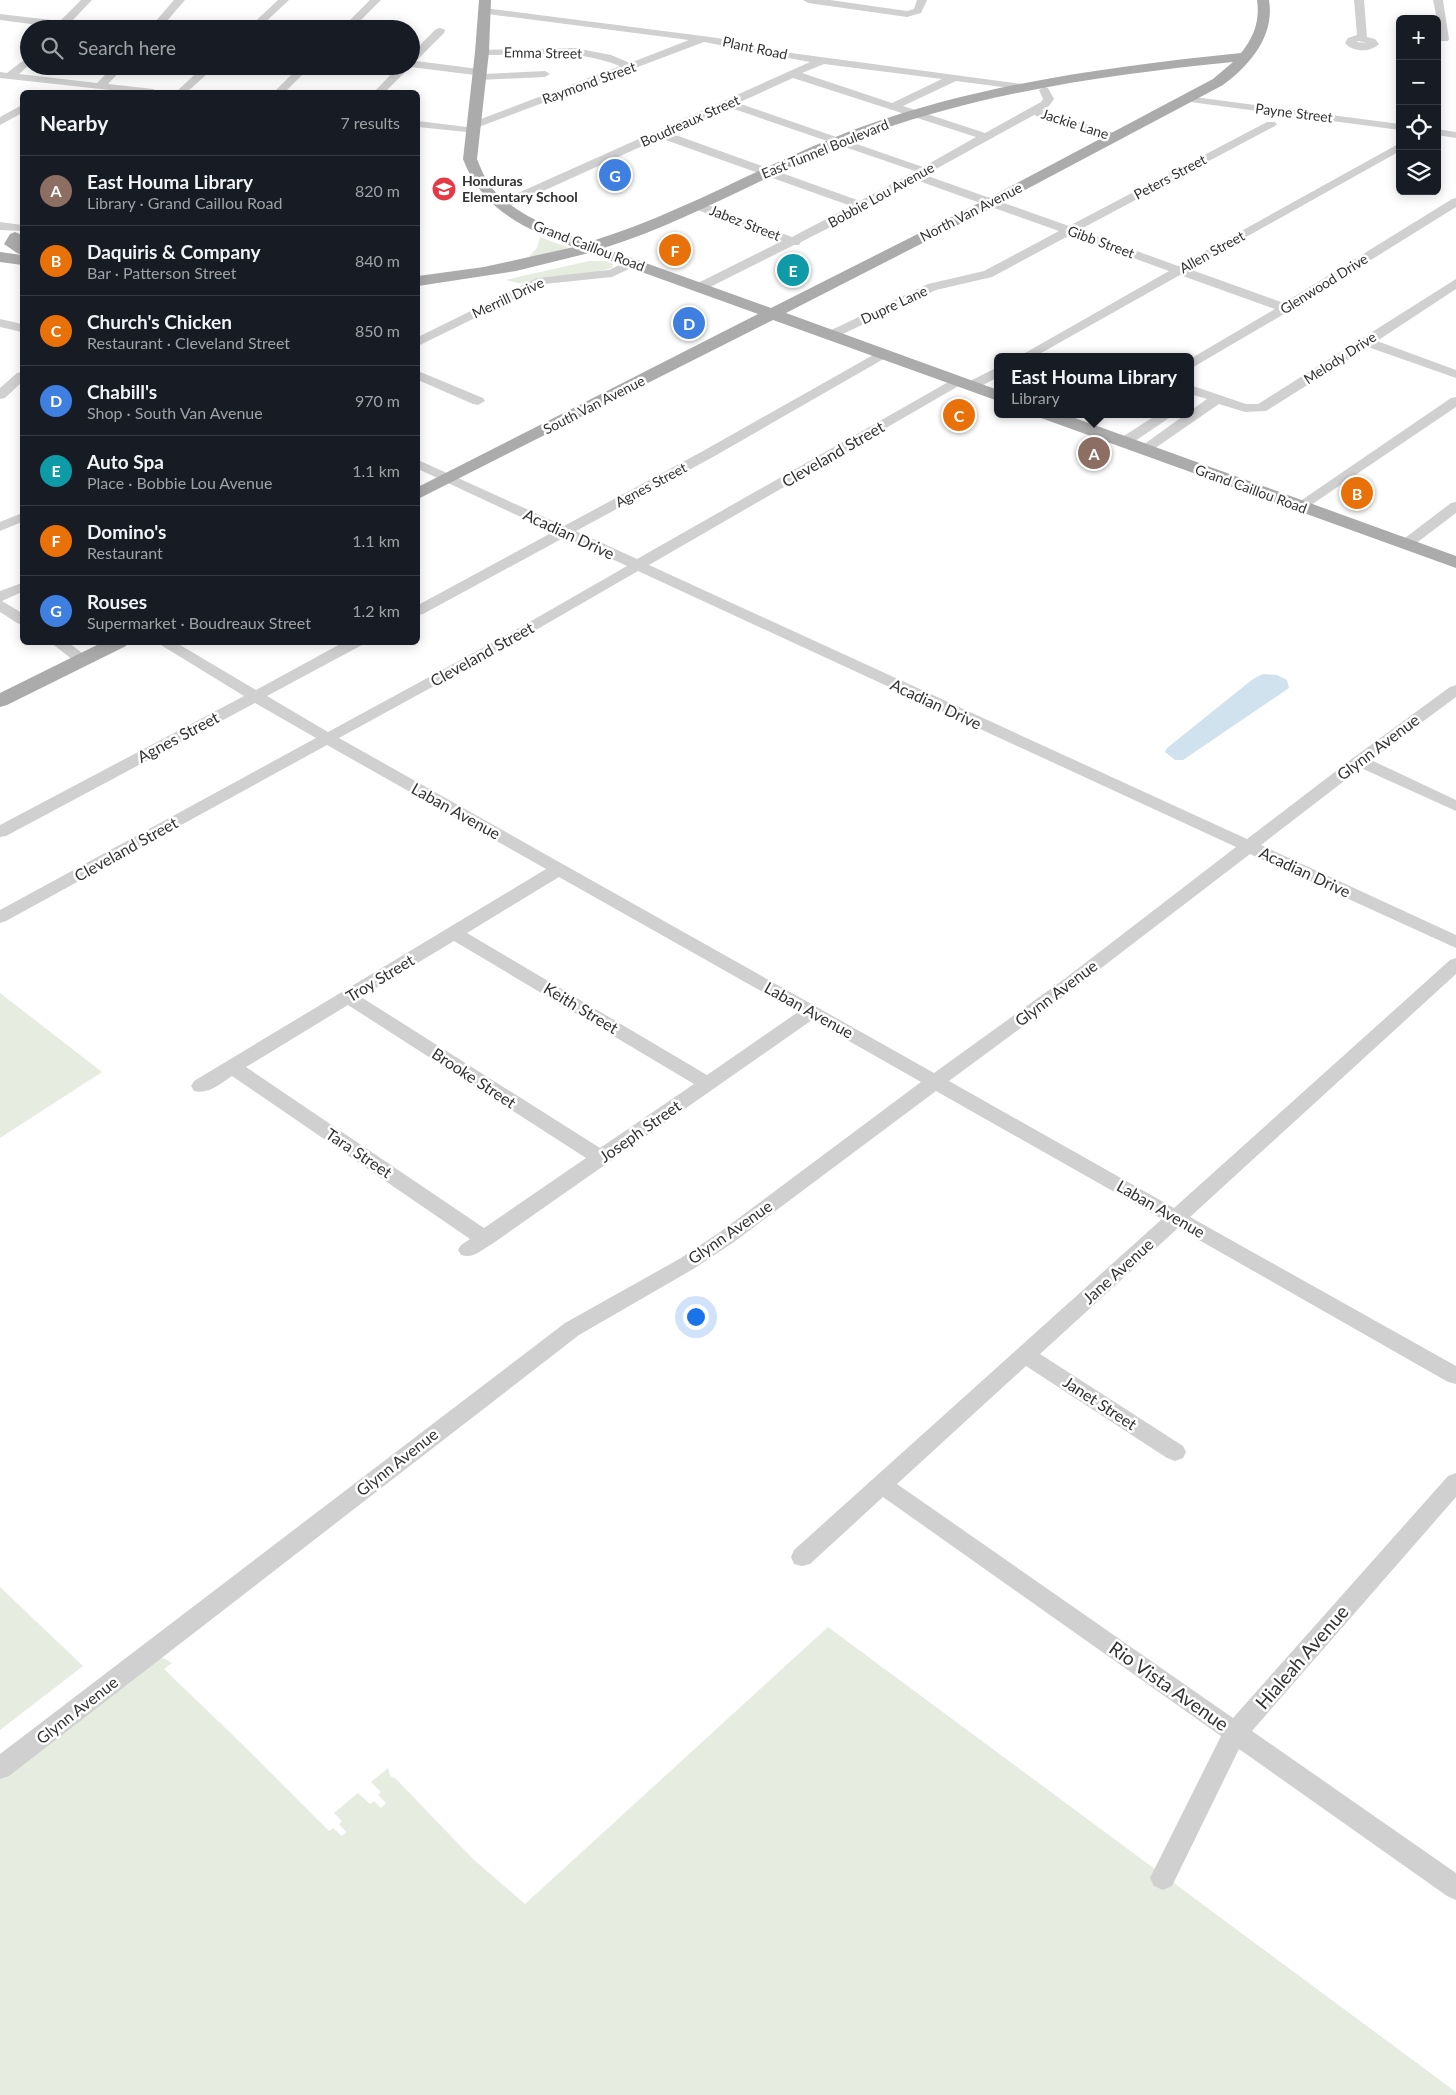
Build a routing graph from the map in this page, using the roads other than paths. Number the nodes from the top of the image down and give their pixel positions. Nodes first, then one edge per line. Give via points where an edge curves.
1 (87, 0) edge
2 (180, 0) edge
3 (284, 0) edge
4 (376, 0) edge
5 (808, 0) edge
6 (922, 0) edge
7 (1263, 0) edge
8 (1359, 0) edge
9 (1438, 0) edge
10 (866, 4) edge
11 (485, 6) edge
12 (0, 17) edge
13 (20, 20) edge
14 (67, 20) edge
15 (162, 20) edge
16 (262, 20) edge
17 (355, 20) edge
18 (440, 31) dead end
19 (1362, 38) dead end
20 (704, 39) junction
21 (1445, 43) edge
22 (420, 51) edge
23 (482, 52) junction
24 (823, 60) junction
25 (1241, 60) junction
26 (20, 65) edge
27 (420, 65) edge
28 (631, 67) junction
29 (479, 74) junction
30 (545, 74) dead end
31 (793, 74) junction
32 (5, 75) edge
33 (111, 75) edge
34 (201, 75) edge
35 (297, 75) edge
36 (396, 75) edge
37 (956, 77) junction
38 (66, 82) junction
39 (100, 86) junction
40 (1026, 87) junction
41 (52, 90) edge
42 (135, 90) edge
43 (183, 90) edge
44 (281, 90) edge
45 (381, 90) edge
46 (1044, 90) junction
47 (1188, 99) junction
48 (728, 103) junction
49 (892, 107) junction
50 (20, 109) edge
51 (1034, 110) junction
52 (921, 116) junction
53 (0, 122) edge
54 (420, 124) edge
55 (1271, 124) dead end
56 (1396, 126) edge
57 (472, 128) junction
58 (1441, 133) edge
59 (661, 134) junction
60 (1456, 135) edge
61 (986, 137) junction
62 (1116, 137) junction
63 (843, 143) junction
64 (1396, 148) edge
65 (921, 173) junction
66 (773, 174) junction
67 (990, 202) junction
68 (1456, 202) edge
69 (502, 205) junction
70 (862, 206) junction
71 (702, 207) junction
72 (530, 223) junction
73 (0, 226) edge
74 (1069, 231) junction
75 (20, 238) edge
76 (20, 240) edge
77 (794, 242) junction
78 (597, 250) junction
79 (1, 254) edge
80 (20, 259) edge
81 (631, 263) junction
82 (509, 268) junction
83 (1179, 270) junction
84 (420, 281) edge
85 (1456, 283) edge
86 (698, 288) junction
87 (420, 289) edge
88 (1285, 308) junction
89 (770, 314) junction
90 (0, 322) edge
91 (20, 327) edge
92 (830, 336) junction
93 (420, 341) edge
94 (1367, 342) junction
95 (1031, 353) edge
96 (882, 354) junction
97 (1194, 363) edge
98 (994, 373) edge
99 (1456, 374) edge
100 (420, 376) edge
101 (20, 378) edge
102 (964, 384) junction
103 (1194, 394) edge
104 (0, 395) edge
105 (994, 395) edge
106 (1217, 399) junction
107 (478, 401) dead end
108 (1456, 401) edge
109 (1194, 415) edge
110 (1058, 418) edge
111 (1162, 418) edge
112 (1189, 418) edge
113 (1124, 442) junction
114 (1143, 450) junction
115 (420, 465) edge
116 (449, 479) junction
117 (420, 493) edge
118 (1300, 506) junction
119 (1456, 506) edge
120 (20, 518) edge
121 (0, 527) edge
122 (564, 532) junction
123 (1406, 544) junction
124 (1456, 562) edge
125 (638, 566) junction
126 (20, 588) edge
127 (0, 597) edge
128 (0, 605) edge
129 (420, 609) edge
130 (20, 619) edge
131 (60, 645) edge
132 (113, 645) edge
133 (168, 645) edge
134 (351, 645) edge
135 (83, 660) junction
136 (1456, 690) edge
137 (256, 696) junction
138 (0, 701) edge
139 (328, 739) junction
140 (1359, 761) junction
141 (1456, 806) edge
142 (0, 832) edge
143 (1250, 847) junction
144 (559, 869) junction
145 (0, 917) edge
146 (454, 932) junction
147 (1456, 942) edge
148 (1456, 964) edge
149 (348, 997) junction
150 (812, 1012) junction
151 (233, 1067) junction
152 (936, 1081) junction
153 (708, 1084) junction
154 (201, 1086) dead end
155 (600, 1158) junction
156 (1176, 1218) junction
157 (485, 1239) junction
158 (468, 1250) dead end
159 (1025, 1355) junction
160 (1456, 1376) edge
161 (1174, 1452) dead end
162 (1456, 1482) edge
163 (882, 1485) junction
164 (802, 1557) dead end
165 (1235, 1733) junction
166 (0, 1768) edge
167 (1163, 1878) dead end
168 (1456, 1888) edge

1 - 14 street
2 - 15 street
3 - 16 street
4 - 17 street
5 - 10 street
6 - 10 street via 914,14
7 - 25 main road, North Van Avenue via 1264,19 1258,37
8 - 19 street
9 - 21 street
11 - 20 street, Plant Road
11 - 23 main road, Grand Caillou Road
12 - 13 street
18 - 22 street
20 - 24 street, Plant Road
20 - 28 street, Raymond Street
23 - 28 street, Emma Street via 575,52 607,57
23 - 29 main road, Grand Caillou Road
24 - 31 street, Boudreaux Street
24 - 37 street, Plant Road
25 - 40 main road, East Tunnel Boulevard via 1136,69
25 - 46 main road, East Tunnel Boulevard
25 - 47 main road, North Van Avenue via 1223,79
26 - 32 street
27 - 29 street
28 - 57 street, Raymond Street
29 - 30 street
29 - 57 main road, Grand Caillou Road
31 - 48 street, Boudreaux Street
31 - 49 street
32 - 38 street
33 - 39 street
34 - 43 street
35 - 44 street
36 - 45 street
37 - 40 street, Plant Road
37 - 49 street
38 - 39 street
38 - 41 street
39 - 42 street
40 - 52 main road, East Tunnel Boulevard
46 - 51 street, Bobbie Lou Avenue via 1050,99
46 - 52 main road, East Tunnel Boulevard
47 - 56 street, Payne Street
47 - 62 main road, North Van Avenue
48 - 59 street, Boudreaux Street
48 - 63 street
49 - 52 street
50 - 53 street
51 - 61 street, Bobbie Lou Avenue
51 - 62 street, Jackie Lane
52 - 61 street
52 - 63 main road, East Tunnel Boulevard
54 - 57 street
55 - 74 street, Peters Street
57 - 69 main road, Grand Caillou Road via 470,160 474,174 479,184
58 - 60 street
59 - 66 street
59 - 69 street, Boudreaux Street
61 - 65 street, Bobbie Lou Avenue
62 - 67 main road, North Van Avenue
63 - 65 street
63 - 66 main road, East Tunnel Boulevard
64 - 83 street, Allen Street
65 - 67 street, Gibb Street
65 - 70 street, Bobbie Lou Avenue
66 - 70 street
66 - 71 main road, East Tunnel Boulevard
67 - 74 street, Gibb Street
67 - 89 main road, North Van Avenue
68 - 88 street, Glenwood Drive
69 - 72 main road, Grand Caillou Road
70 - 77 street, Bobbie Lou Avenue
71 - 77 street, Jabez Street
71 - 78 main road, East Tunnel Boulevard via 634,232
72 - 78 main road, Grand Caillou Road
72 - 82 main road via 536,238 534,250
73 - 75 street
74 - 83 street, Gibb Street
74 - 92 street, Dupre Lane via 988,274 932,287
76 - 79 main road
77 - 86 street, Bobbie Lou Avenue
78 - 81 main road, Grand Caillou Road
78 - 82 main road, East Tunnel Boulevard
78 - 87 main road, East Tunnel Boulevard via 508,276
79 - 80 main road
81 - 86 main road, Grand Caillou Road
81 - 93 street, Merrill Drive via 612,273 549,279 535,284
82 - 84 main road, East Tunnel Boulevard
83 - 88 street, Gibb Street
83 - 95 street, Allen Street
85 - 94 street, Melody Drive
86 - 89 main road, Grand Caillou Road
88 - 97 street, Glenwood Drive
89 - 92 main road, Grand Caillou Road
89 - 116 main road, South Van Avenue
90 - 91 street
92 - 96 main road, Grand Caillou Road
94 - 99 street
94 - 106 street, Melody Drive via 1261,408 1245,408
96 - 102 main road, Grand Caillou Road
96 - 122 street, Agnes Street via 742,436
98 - 102 street
100 - 107 street
101 - 104 street
102 - 105 main road, Grand Caillou Road
102 - 125 street, Cleveland Street
103 - 106 street, Melody Drive
106 - 109 street
108 - 118 street
110 - 113 main road, Grand Caillou Road
111 - 113 street
112 - 114 street
113 - 114 main road, Grand Caillou Road
114 - 118 main road, Grand Caillou Road
115 - 116 street, Acadian Drive
116 - 117 main road, South Van Avenue
116 - 122 street, Acadian Drive
118 - 123 main road, Grand Caillou Road
119 - 123 street
120 - 121 street
122 - 125 street, Acadian Drive
122 - 129 street, Agnes Street
123 - 124 main road, Grand Caillou Road
125 - 139 street, Cleveland Street
125 - 143 street, Acadian Drive
126 - 127 street
128 - 130 street
131 - 135 street
132 - 135 main road
133 - 137 street, Laban Avenue
134 - 137 street, Agnes Street
135 - 138 main road
136 - 140 street, Glynn Avenue
137 - 139 street, Laban Avenue
137 - 142 street, Agnes Street
139 - 144 street, Laban Avenue
139 - 145 street, Cleveland Street
140 - 141 street
140 - 143 street, Glynn Avenue
143 - 147 street, Acadian Drive
143 - 152 street, Glynn Avenue
144 - 146 street, Troy Street
144 - 150 street, Laban Avenue
146 - 149 street, Troy Street
146 - 153 street, Keith Street
148 - 156 street, Jane Avenue
149 - 151 street, Troy Street
149 - 155 street, Brooke Street
150 - 152 street, Laban Avenue
150 - 153 street, Joseph Street
151 - 154 street, Troy Street
151 - 157 street, Tara Street
152 - 156 street, Laban Avenue
152 - 166 street, Glynn Avenue via 727,1237 572,1329
153 - 155 street, Joseph Street
155 - 157 street, Joseph Street
156 - 159 street, Jane Avenue
156 - 160 street, Laban Avenue
157 - 158 street, Joseph Street
159 - 161 street, Janet Street
159 - 163 street, Jane Avenue
162 - 165 street, Hialeah Avenue
163 - 164 street, Jane Avenue
163 - 165 street, Rio Vista Avenue
165 - 167 street, Hialeah Avenue
165 - 168 street, Rio Vista Avenue

